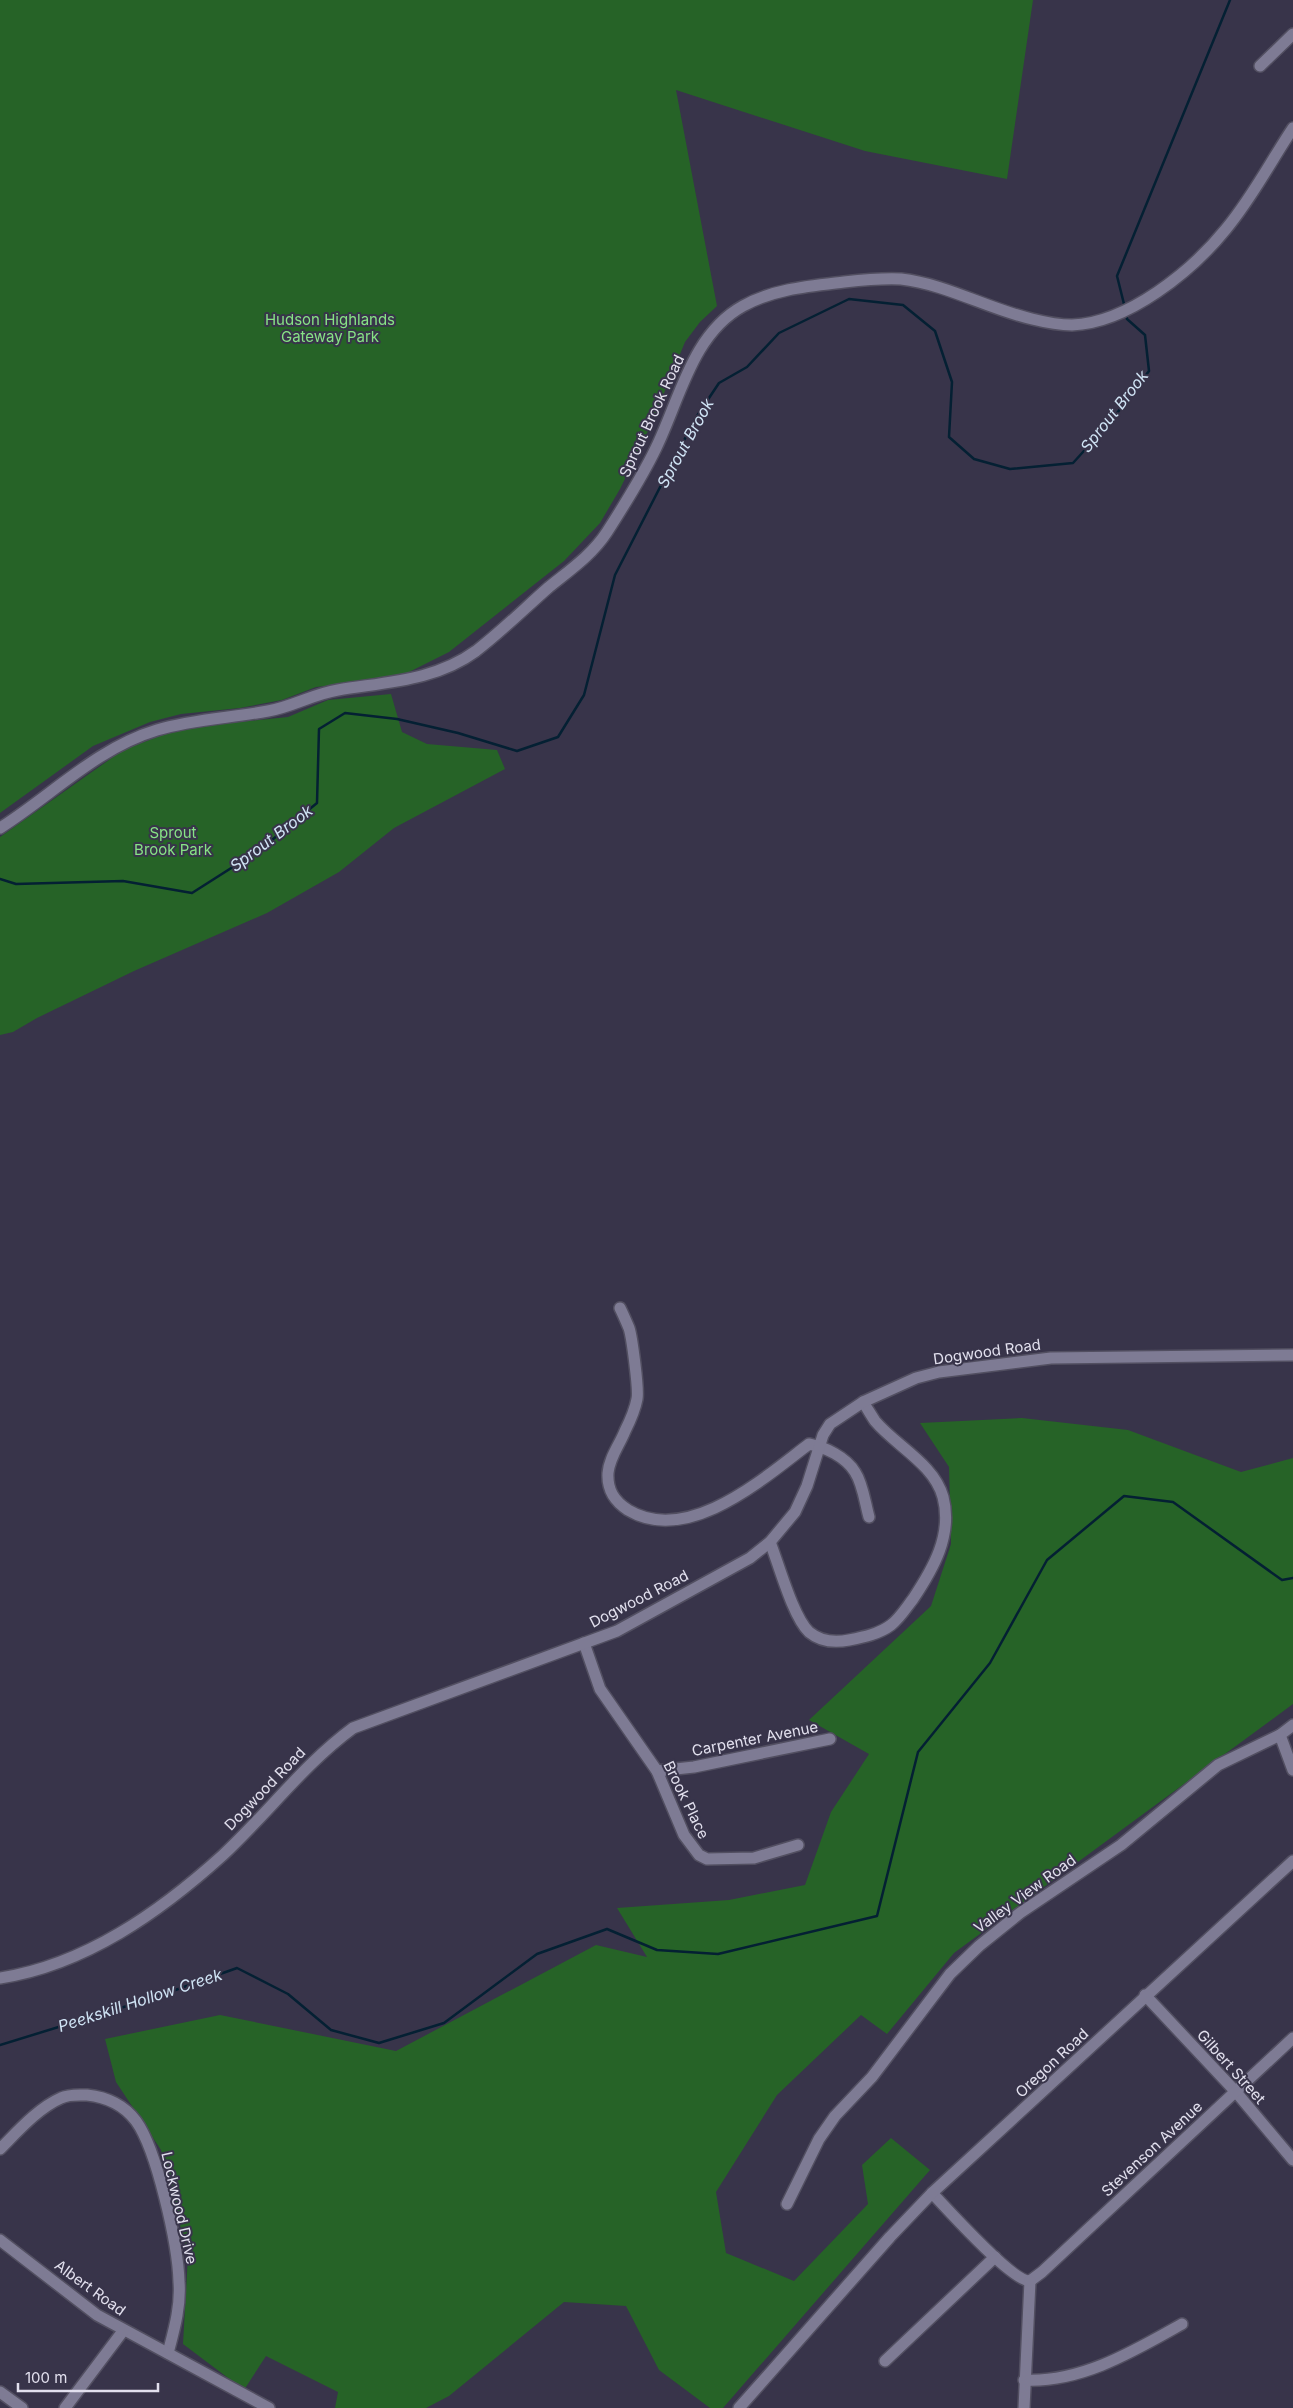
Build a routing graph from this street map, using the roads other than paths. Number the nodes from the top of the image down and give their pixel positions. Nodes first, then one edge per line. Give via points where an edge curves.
1 (1293, 34) edge
2 (1260, 66) dead end
3 (1293, 128) edge
4 (0, 828) edge
5 (620, 1308) dead end
6 (1293, 1355) edge
7 (863, 1402) junction
8 (820, 1446) junction
9 (869, 1517) dead end
10 (770, 1542) junction
11 (584, 1643) junction
12 (1293, 1725) edge
13 (1280, 1735) junction
14 (830, 1739) dead end
15 (1293, 1770) edge
16 (656, 1771) junction
17 (798, 1845) dead end
18 (1293, 1861) edge
19 (0, 1978) edge
20 (1145, 1995) junction
21 (1293, 2038) edge
22 (1236, 2092) junction
23 (0, 2150) edge
24 (1293, 2160) edge
25 (932, 2193) junction
26 (787, 2204) dead end
27 (0, 2240) edge
28 (995, 2257) junction
29 (1030, 2281) junction
30 (1182, 2324) dead end
31 (123, 2330) junction
32 (168, 2353) junction
33 (885, 2361) dead end
34 (1024, 2380) junction
35 (0, 2392) edge
36 (22, 2408) edge
37 (65, 2408) edge
38 (269, 2408) edge
39 (739, 2408) edge
40 (1024, 2408) edge

1 - 2 street
3 - 4 street, Sprout Brook Road via 1246,203 1204,254 1153,295 1124,311 1088,323 1070,325 1032,319 900,279 811,286 763,296 726,316 702,346 645,470 605,536 584,560 472,654 448,666 386,685 319,694 268,712 183,723 144,734 114,746
5 - 8 street via 630,1330 638,1388 636,1406 608,1472 609,1490 616,1502 647,1517 683,1519 711,1510 749,1489 809,1444
6 - 7 street, Dogwood Road via 1098,1356 986,1365 916,1378
7 - 8 street, Dogwood Road via 830,1424
7 - 10 street via 876,1421 926,1469 943,1497 944,1539 927,1577 903,1613 884,1630 866,1637 828,1642 808,1631 798,1617
8 - 9 street via 841,1458 855,1472
8 - 10 street, Dogwood Road via 802,1500
10 - 11 street, Dogwood Road via 750,1558 617,1631
11 - 16 street, Brook Place via 600,1690
11 - 19 street, Dogwood Road via 353,1728 327,1748 222,1855 156,1908 82,1954 53,1966
12 - 13 street, Valley View Road
13 - 15 street
13 - 26 street, Valley View Road via 1218,1765 1120,1845 1020,1913 979,1946 950,1974 872,2077 835,2116 819,2139
14 - 16 street, Carpenter Avenue via 703,1765
16 - 17 street, Brook Place via 684,1835 699,1855 707,1860 754,1858
18 - 20 street, Oregon Road
20 - 22 street, Gilbert Street
20 - 25 street, Oregon Road
21 - 22 street, Stevenson Avenue
22 - 24 street, Gilbert Street
22 - 29 street, Stevenson Avenue
23 - 32 street, Lockwood Drive via 48,2106 61,2097 74,2094 109,2100 136,2121 154,2159 177,2253 180,2283 176,2322
25 - 28 street
25 - 39 street, Oregon Road
27 - 31 street, Albert Road via 97,2315
28 - 29 street via 1019,2278
28 - 33 street
29 - 34 street
30 - 34 street via 1074,2375 1055,2380
31 - 32 street, Albert Road
31 - 37 street
32 - 38 street
34 - 40 street
35 - 36 street

